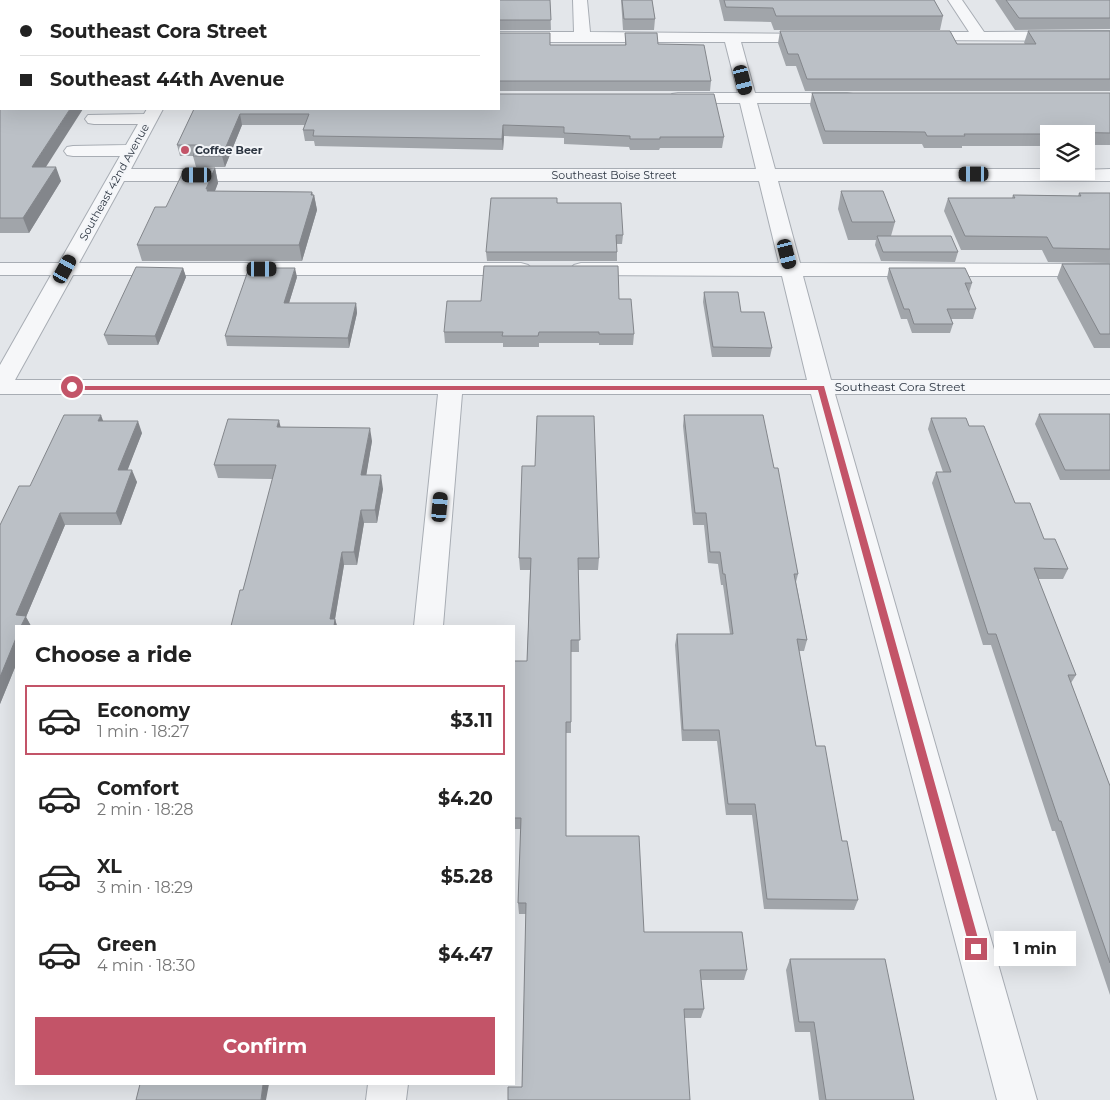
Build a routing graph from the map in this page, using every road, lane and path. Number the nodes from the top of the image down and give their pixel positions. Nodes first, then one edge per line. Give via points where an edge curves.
1 (580, 0) edge
2 (955, 0) edge
3 (980, 36) junction
4 (1110, 36) edge
5 (500, 37) edge
6 (582, 37) junction
7 (732, 37) junction
8 (834, 37) edge
9 (902, 37) edge
10 (658, 98) edge
11 (747, 98) junction
12 (865, 98) edge
13 (152, 114) edge
14 (94, 119) dead end
15 (132, 150) junction
16 (73, 151) dead end
17 (768, 174) junction
18 (118, 175) junction
19 (1110, 175) edge
20 (0, 269) edge
21 (65, 269) junction
22 (791, 270) junction
23 (1110, 270) edge
24 (0, 387) edge
25 (450, 387) junction
26 (821, 387) junction
27 (1110, 387) edge
28 (429, 625) edge
29 (388, 1085) edge
30 (386, 1100) edge
31 (1017, 1100) edge

1 - 6 street
2 - 3 street
3 - 4 street
3 - 9 street
5 - 6 street
6 - 7 street
7 - 8 street
7 - 11 street
10 - 11 street
11 - 12 street
11 - 17 street
13 - 14 street
13 - 15 street, Southeast 42nd Avenue
15 - 16 street
15 - 18 street, Southeast 42nd Avenue
17 - 18 street, Southeast Boise Street
17 - 19 street, Southeast Boise Street
17 - 22 street
18 - 21 street, Southeast 42nd Avenue
20 - 21 street
21 - 22 street
21 - 24 street, Southeast 42nd Avenue
22 - 23 street
22 - 26 street
24 - 25 street, Southeast Cora Street
25 - 26 street, Southeast Cora Street
25 - 28 street
26 - 27 street, Southeast Cora Street
26 - 31 street
29 - 30 street

